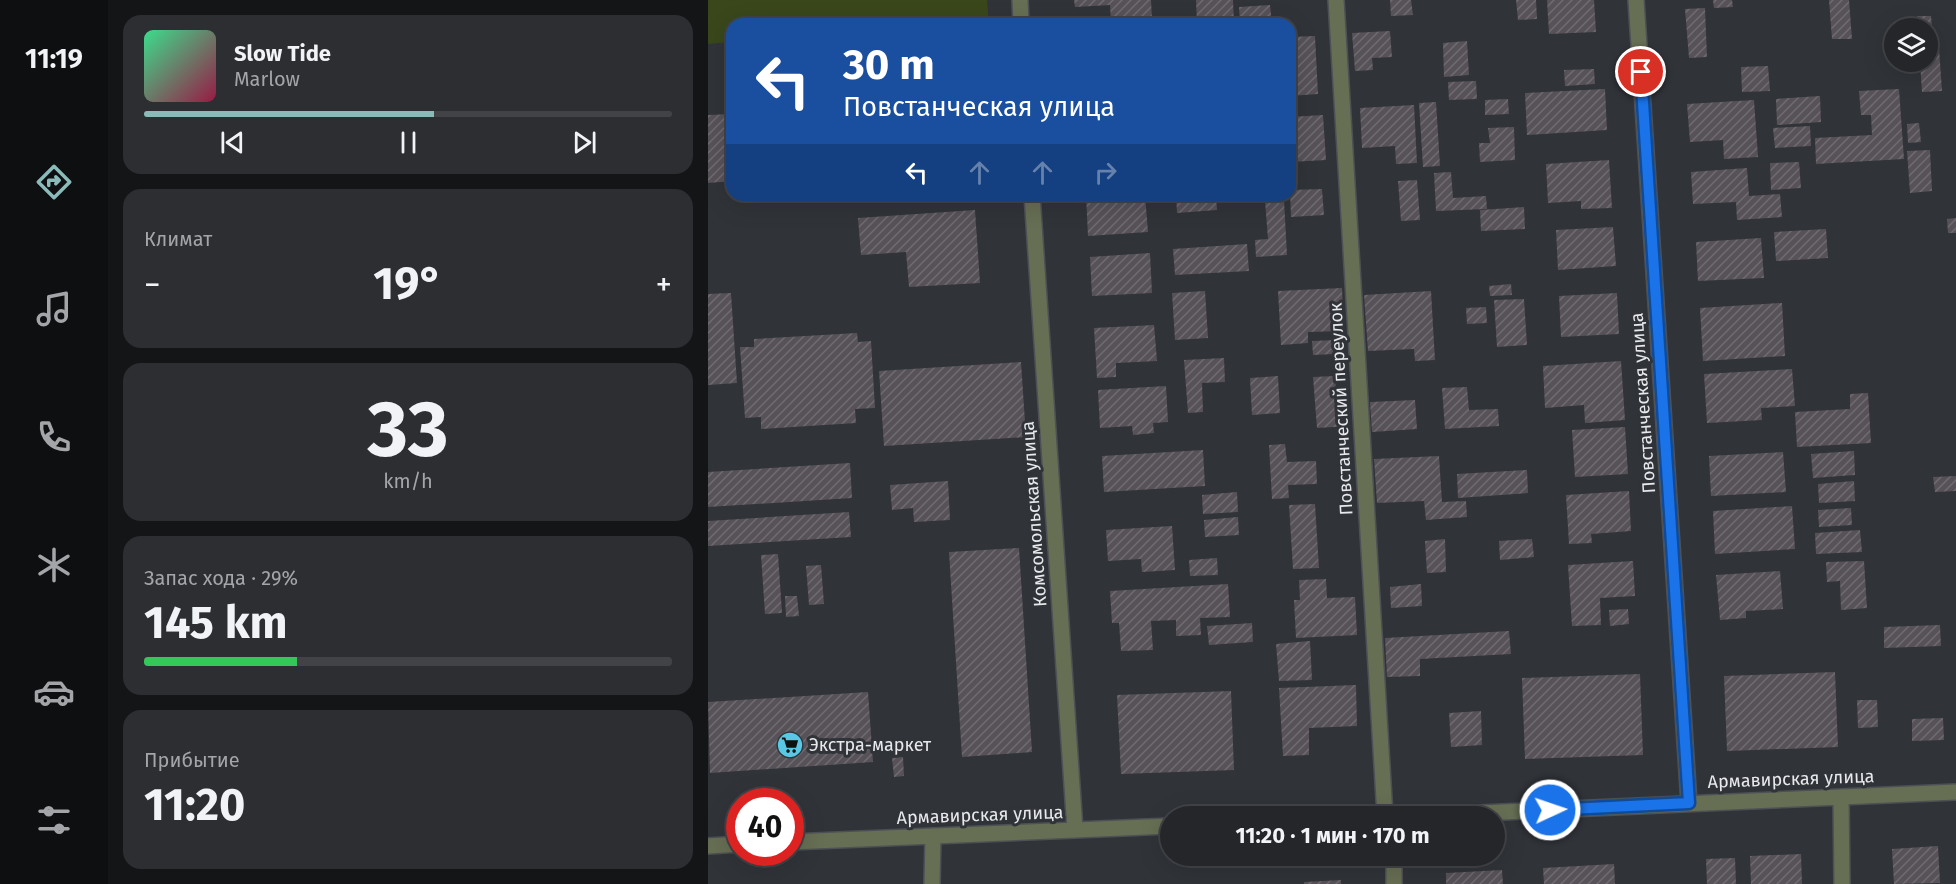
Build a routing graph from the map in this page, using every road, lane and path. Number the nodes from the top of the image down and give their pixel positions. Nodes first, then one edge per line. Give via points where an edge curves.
1 (1020, 0) edge
2 (1336, 0) edge
3 (1636, 0) edge
4 (1021, 18) edge
5 (1032, 201) edge
6 (1956, 792) edge
7 (1841, 797) junction
8 (1689, 803) junction
9 (1384, 806) edge
10 (1505, 812) edge
11 (1160, 826) edge
12 (1075, 830) junction
13 (933, 836) junction
14 (804, 841) edge
15 (726, 845) edge
16 (708, 846) edge
17 (1394, 866) edge
18 (932, 884) edge
19 (1394, 884) edge
20 (1842, 884) edge

1 - 4 street
2 - 9 street, Повстанческий переулок
3 - 8 street, Повстанческая улица
5 - 12 street, Комсомольская улица
6 - 7 street, Армавирская улица
7 - 8 street, Армавирская улица
7 - 20 street
8 - 10 street, Армавирская улица
11 - 12 street, Армавирская улица
12 - 13 street, Армавирская улица
13 - 14 street, Армавирская улица
13 - 18 street
15 - 16 street
17 - 19 street

